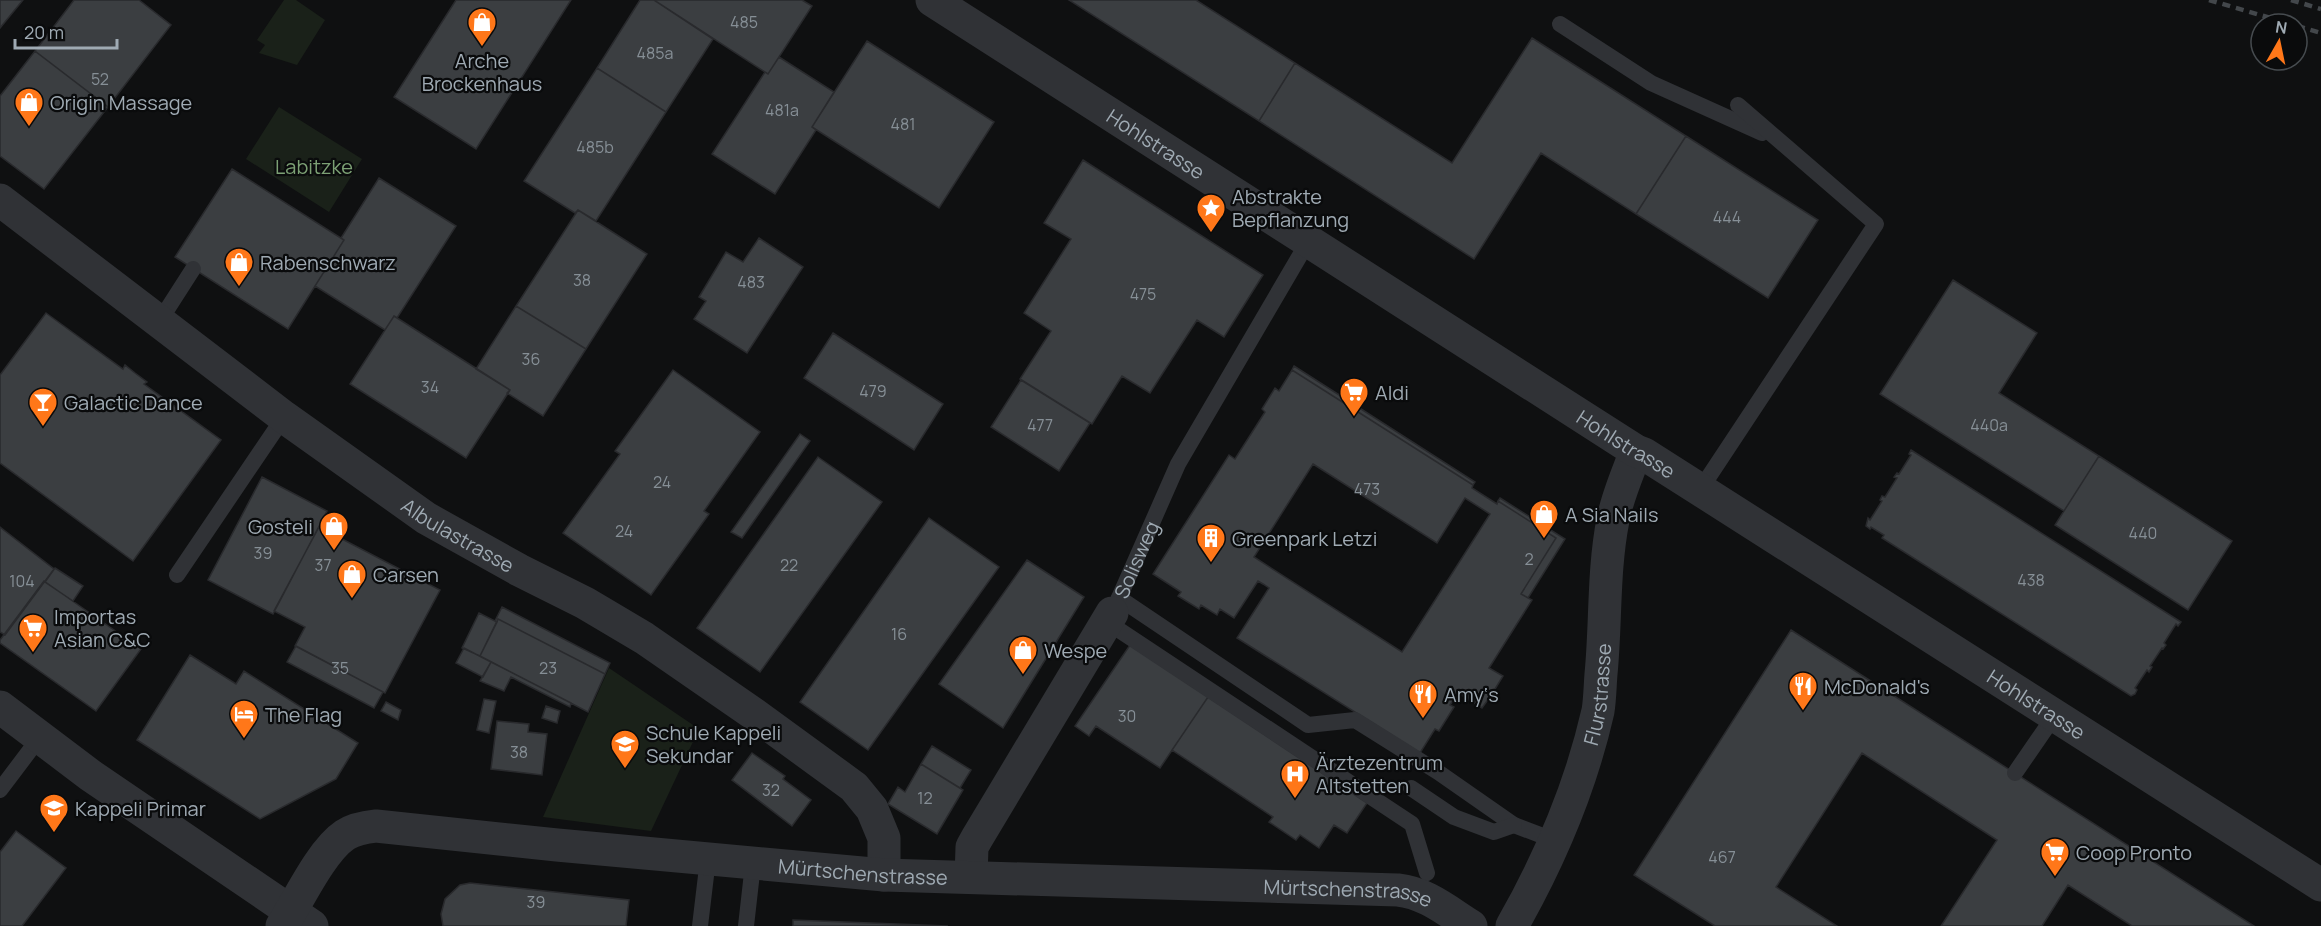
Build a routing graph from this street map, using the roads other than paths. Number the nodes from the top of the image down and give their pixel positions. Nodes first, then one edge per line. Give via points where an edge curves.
1 (944, 3) edge
2 (1560, 24) dead end
3 (1738, 105) dead end
4 (1781, 141) junction
5 (0, 200) edge
6 (1309, 240) junction
7 (194, 269) dead end
8 (159, 322) junction
9 (284, 417) junction
10 (1636, 451) junction
11 (1700, 490) junction
12 (177, 575) dead end
13 (1113, 611) junction
14 (0, 707) edge
15 (2055, 715) junction
16 (40, 737) junction
17 (2015, 773) dead end
18 (1411, 788) dead end
19 (0, 790) edge
20 (1514, 825) junction
21 (1556, 841) junction
22 (708, 860) junction
23 (753, 864) junction
24 (1427, 873) dead end
25 (884, 875) junction
26 (971, 878) junction
27 (2321, 885) edge
28 (295, 922) edge
29 (700, 926) edge
30 (746, 926) edge
31 (1471, 926) edge
32 (1512, 926) edge

1 - 6 street, Hohlstrasse
2 - 4 lane via 1651,83
3 - 4 lane
4 - 11 lane via 1876,224
5 - 8 street, Albulastrasse
6 - 10 street, Hohlstrasse
6 - 13 lane, Solisweg via 1178,464
7 - 8 lane
8 - 9 street, Albulastrasse
9 - 12 lane
9 - 25 street, Albulastrasse via 426,518 644,638 854,787 872,809 884,838
10 - 11 street, Hohlstrasse
10 - 21 street, Flurstrasse via 1613,518 1598,709
11 - 15 street, Hohlstrasse
13 - 20 lane via 1308,725 1355,720
13 - 24 lane via 1412,824
13 - 26 street, Solisweg via 972,847
14 - 16 street
15 - 17 lane
15 - 27 street, Hohlstrasse
16 - 19 lane
16 - 28 street
18 - 20 lane via 1454,817 1494,832
20 - 21 lane
21 - 32 street, Flurstrasse
22 - 23 street, Mürtschenstrasse
22 - 28 street, Mürtschenstrasse via 419,829 362,828 345,835 330,850
22 - 29 lane
23 - 25 street, Mürtschenstrasse
23 - 30 lane
25 - 26 street, Mürtschenstrasse
26 - 31 street, Mürtschenstrasse via 1411,891 1429,898

